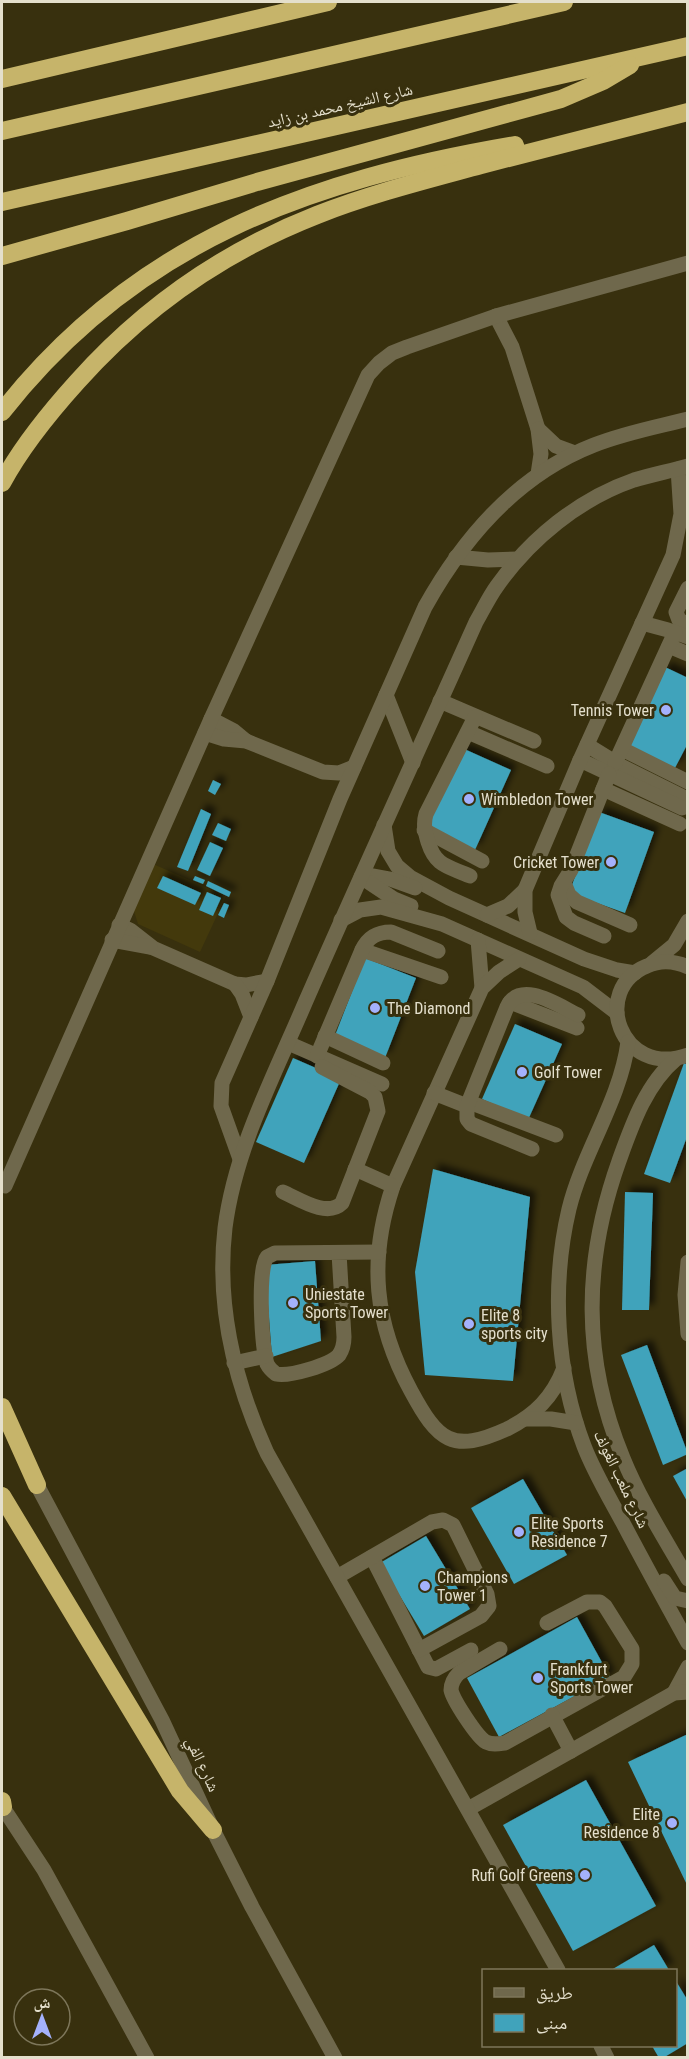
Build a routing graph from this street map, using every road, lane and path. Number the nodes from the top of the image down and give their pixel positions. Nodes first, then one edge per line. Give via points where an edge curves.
1 (328, 2) edge
2 (564, 2) edge
3 (687, 46) edge
4 (641, 57) junction
5 (2, 79) edge
6 (687, 112) edge
7 (2, 131) edge
8 (609, 132) junction
9 (2, 202) edge
10 (2, 256) edge
11 (687, 263) edge
12 (502, 314) junction
13 (2, 412) edge
14 (687, 420) edge
15 (538, 429) junction
16 (575, 453) junction
17 (683, 467) edge
18 (538, 474) junction
19 (2, 483) edge
20 (673, 555) junction
21 (456, 557) junction
22 (518, 559) junction
23 (687, 562) edge
24 (687, 588) edge
25 (642, 623) junction
26 (680, 635) edge
27 (687, 654) edge
28 (386, 695) junction
29 (440, 701) junction
30 (475, 717) junction
31 (208, 726) junction
32 (468, 732) junction
33 (534, 741) dead end
34 (587, 745) junction
35 (580, 760) junction
36 (615, 762) junction
37 (413, 763) junction
38 (547, 766) dead end
39 (354, 767) junction
40 (323, 772) junction
41 (687, 782) edge
42 (603, 789) junction
43 (340, 799) junction
44 (685, 803) edge
45 (680, 824) dead end
46 (384, 825) junction
47 (424, 830) junction
48 (482, 861) dead end
49 (362, 876) junction
50 (471, 876) dead end
51 (564, 883) junction
52 (525, 890) junction
53 (449, 898) junction
54 (487, 915) junction
55 (341, 920) junction
56 (687, 921) edge
57 (442, 924) junction
58 (630, 925) dead end
59 (116, 932) junction
60 (530, 933) junction
61 (604, 936) dead end
62 (478, 940) junction
63 (362, 950) junction
64 (438, 951) dead end
65 (519, 959) junction
66 (652, 963) junction
67 (687, 967) edge
68 (635, 973) junction
69 (441, 977) dead end
70 (267, 981) junction
71 (235, 984) junction
72 (482, 988) junction
73 (617, 1013) junction
74 (251, 1017) junction
75 (577, 1022) dead end
76 (325, 1036) junction
77 (628, 1042) junction
78 (288, 1043) junction
79 (682, 1057) edge
80 (319, 1062) junction
81 (383, 1063) dead end
82 (382, 1084) dead end
83 (434, 1093) junction
84 (468, 1104) junction
85 (556, 1135) dead end
86 (532, 1149) dead end
87 (240, 1159) junction
88 (355, 1169) junction
89 (5, 1186) dead end
90 (393, 1186) junction
91 (283, 1192) dead end
92 (379, 1252) junction
93 (339, 1253) junction
94 (687, 1262) edge
95 (687, 1334) edge
96 (266, 1356) junction
97 (234, 1363) junction
98 (564, 1368) junction
99 (2, 1407) edge
100 (525, 1419) junction
101 (576, 1423) junction
102 (2, 1438) edge
103 (37, 1485) junction
104 (2, 1496) edge
105 (629, 1534) junction
106 (372, 1557) junction
107 (337, 1577) junction
108 (687, 1579) edge
109 (687, 1601) edge
110 (547, 1623) dead end
111 (687, 1643) edge
112 (468, 1647) dead end
113 (500, 1649) dead end
114 (418, 1650) junction
115 (687, 1667) edge
116 (681, 1693) edge
117 (552, 1715) junction
118 (571, 1751) junction
119 (2, 1805) edge
120 (468, 1809) junction
121 (213, 1830) junction
122 (557, 1969) edge
123 (147, 2058) edge
124 (335, 2058) edge

1 - 5 highway
2 - 7 highway
3 - 4 highway, شارع الشيخ محمد بن زايد
4 - 9 highway, شارع الشيخ محمد بن زايد
4 - 10 highway via 603,81 561,99
6 - 8 highway
8 - 13 highway via 416,165 302,197 237,224 175,257 117,297 64,343
8 - 19 highway via 358,200 288,227 230,257 172,295 108,349 42,423
11 - 12 street
12 - 15 street
12 - 31 street via 392,353 368,375
14 - 16 street via 625,434
15 - 16 street via 556,446
15 - 18 street
16 - 18 street
17 - 20 street via 681,514
17 - 22 street via 633,481 590,500 551,526
18 - 21 street via 494,510
20 - 23 street
20 - 25 street
21 - 22 street
21 - 28 street via 425,607
22 - 29 street via 476,622
24 - 26 street via 676,612
25 - 26 street
25 - 34 street
26 - 27 street
26 - 36 street
28 - 37 street
28 - 39 street
29 - 30 street
29 - 37 street
30 - 32 street
30 - 33 street
31 - 40 street via 234,731 246,741
31 - 59 street
32 - 38 street
32 - 47 street via 426,814
34 - 35 street
34 - 36 street
35 - 36 street
35 - 52 street
36 - 41 street
36 - 42 street
36 - 44 street
37 - 46 street
39 - 40 street via 339,773
39 - 43 street
40 - 43 street
42 - 45 street
42 - 51 street
43 - 70 street
46 - 49 street
46 - 53 street via 388,851 397,866 410,878
47 - 48 street
47 - 50 street via 436,860
49 - 53 street via 390,879 432,896
49 - 55 street
49 - 57 street via 394,899
51 - 58 street via 577,902
51 - 61 street via 558,895 566,917
52 - 54 street via 508,906
52 - 60 street
53 - 54 street
54 - 60 street
55 - 57 street via 360,910 381,907
55 - 78 street
56 - 66 street via 674,945
57 - 62 street
59 - 71 street via 130,930 153,948
59 - 89 street
60 - 68 street via 584,958
62 - 65 street
62 - 72 street
63 - 64 street via 370,938 391,932
63 - 69 street
63 - 76 street
65 - 72 street
65 - 73 street via 584,987
66 - 67 street
66 - 68 street
68 - 73 street via 621,991
70 - 71 street
70 - 74 street
71 - 74 street
72 - 83 street
73 - 77 street
74 - 87 street via 220,1090 221,1106
75 - 84 street via 532,994 522,994 510,1002
76 - 80 street
76 - 81 street
77 - 79 street via 650,1058
77 - 98 street, شارع ملعب الغولف via 623,1071 574,1189 566,1224 558,1296
78 - 80 street
78 - 87 street
79 - 108 street, شارع ملعب الغولف via 655,1080 648,1092 607,1193 594,1257 591,1323 611,1426 639,1493
80 - 82 street
80 - 88 street via 370,1092 378,1104
83 - 84 street
83 - 90 street
84 - 85 street
84 - 86 street via 467,1119 471,1124
87 - 97 street via 225,1229 224,1261
88 - 90 street
88 - 91 street via 342,1203 334,1209
90 - 92 street
92 - 93 street
92 - 100 street via 379,1293 388,1340 396,1363 432,1427 452,1440 464,1442 493,1435
93 - 96 street via 275,1253 264,1260 261,1308
93 - 96 street via 344,1343 339,1354 329,1362 282,1375 271,1370
94 - 95 street
96 - 97 street
97 - 107 street via 267,1453
98 - 100 street via 554,1392
98 - 101 street, شارع ملعب الغولف
99 - 103 highway
100 - 101 street
101 - 105 street, شارع ملعب الغولف via 598,1477
102 - 103 highway
103 - 121 street, شارع الفي via 167,1730
104 - 121 highway via 169,1774
105 - 109 street via 642,1543 671,1594
105 - 111 street, شارع ملعب الغولف
106 - 107 street
106 - 114 street
106 - 114 street via 432,1522 448,1521 456,1530 489,1600 486,1612
107 - 120 street
110 - 117 street via 587,1602 600,1602 610,1611 633,1656 624,1677
112 - 114 street via 436,1669 426,1664
113 - 117 street via 455,1676 451,1686 453,1696 479,1736 493,1744 505,1743
115 - 116 street
116 - 118 street
117 - 118 street
118 - 120 street
119 - 123 street via 44,1870
120 - 122 street
121 - 124 street, شارع الفي

